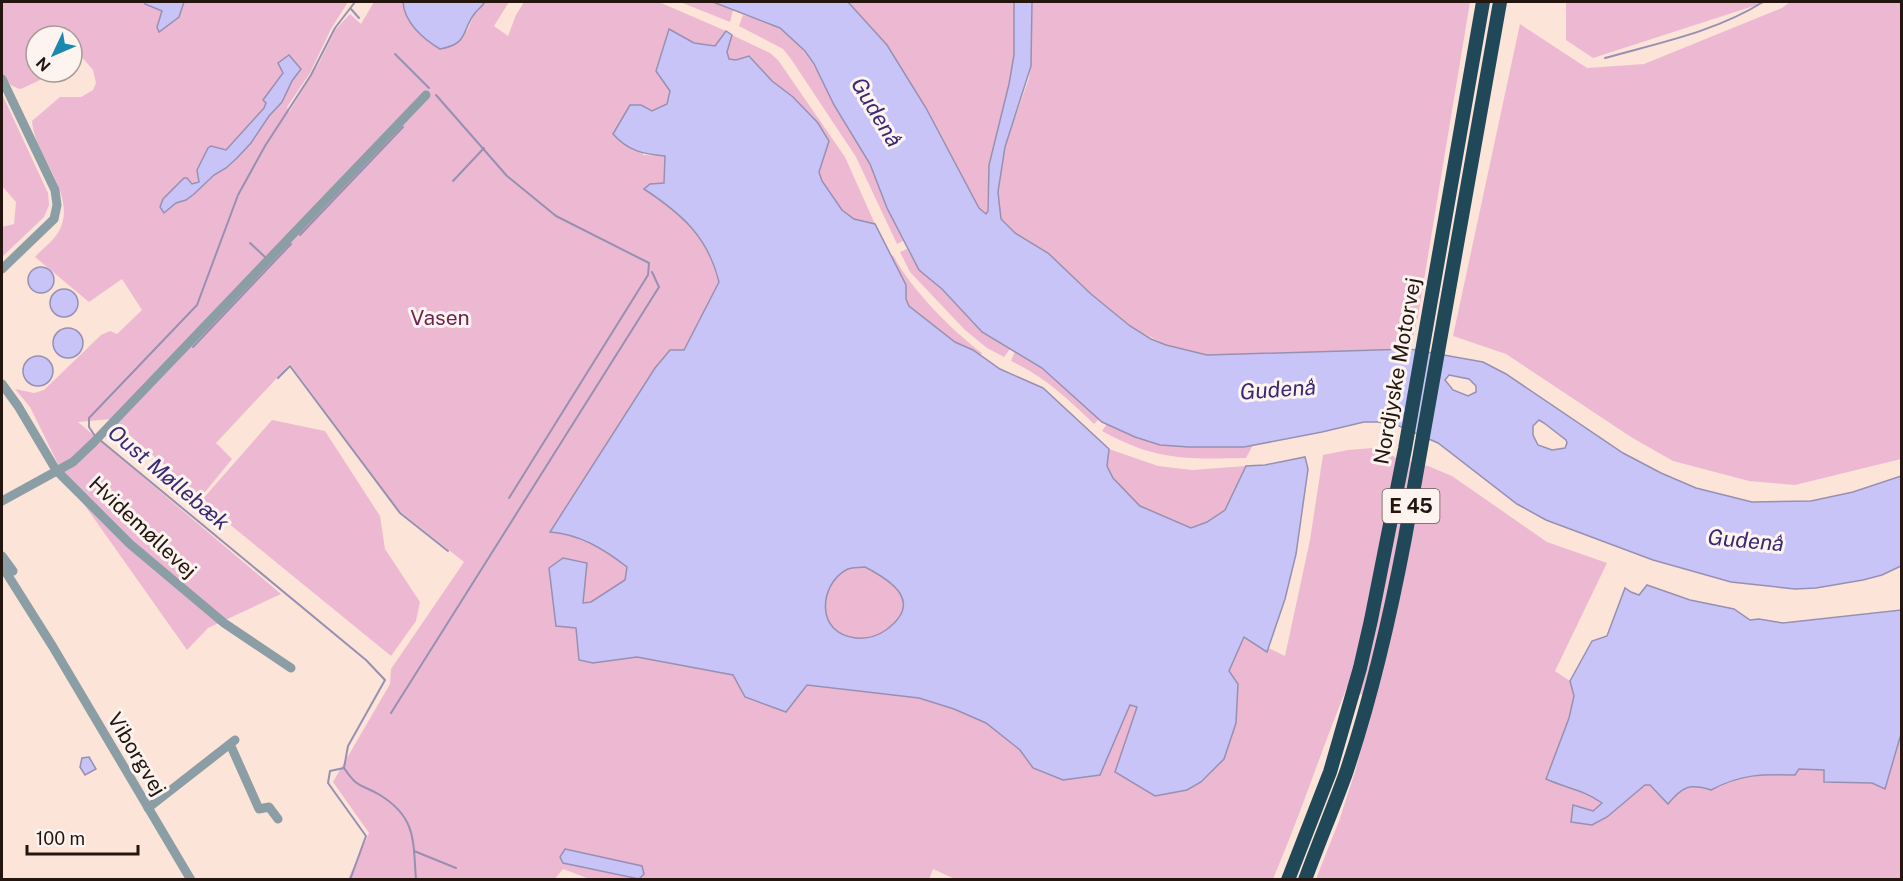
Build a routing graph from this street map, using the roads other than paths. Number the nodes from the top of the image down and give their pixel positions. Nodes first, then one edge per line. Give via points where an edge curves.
1 (1484, 2) edge
2 (1500, 2) edge
3 (2, 80) edge
4 (426, 95) dead end
5 (2, 269) edge
6 (2, 384) edge
7 (56, 470) junction
8 (2, 501) edge
9 (2, 556) edge
10 (2, 566) edge
11 (53, 647) junction
12 (291, 668) dead end
13 (148, 808) junction
14 (278, 819) dead end
15 (190, 879) edge
16 (1288, 879) edge
17 (1305, 879) edge

1 - 16 highway, Nordjyske Motorvej / E 45 via 1381,578 1330,772
2 - 17 highway, Nordjyske Motorvej / E 45 via 1397,581 1376,672 1346,773
3 - 5 street via 55,190 57,205 54,219
4 - 7 street via 101,435 73,462
6 - 7 street, Hvidemøllevej
7 - 8 street
7 - 12 street, Hvidemøllevej via 165,574 224,623
9 - 11 street, Viborgvej via 28,596
10 - 11 street, Viborgvej
11 - 13 street, Viborgvej
13 - 14 street via 233,742 259,809 269,807
13 - 15 street, Viborgvej

